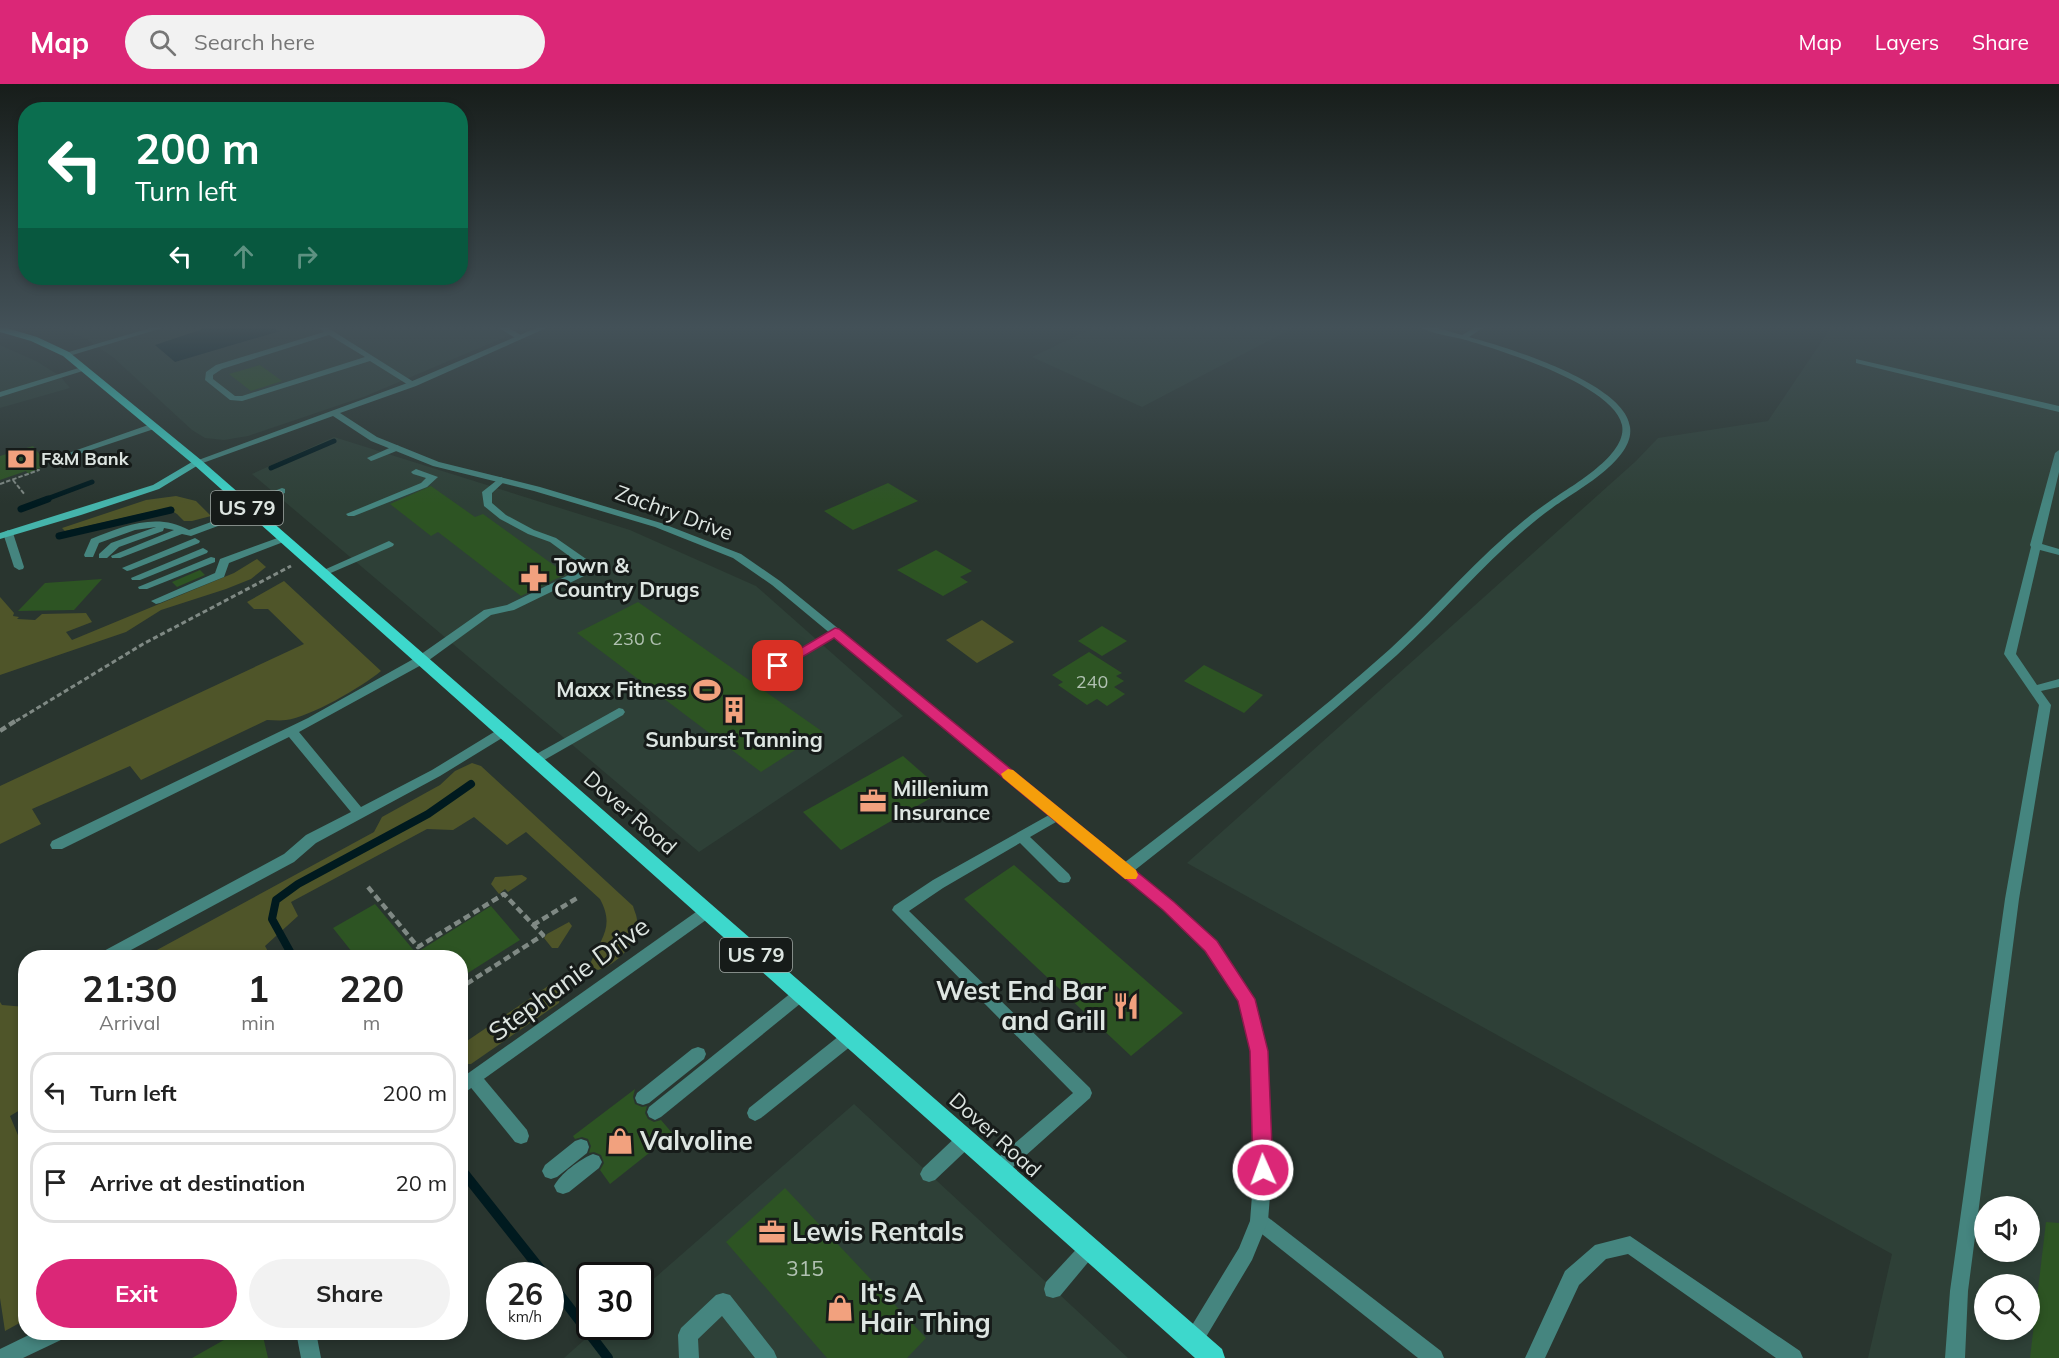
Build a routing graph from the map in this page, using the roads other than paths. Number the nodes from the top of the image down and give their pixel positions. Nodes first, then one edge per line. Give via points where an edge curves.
1 (31, 385) edge
2 (104, 385) edge
3 (216, 385) edge
4 (285, 385) edge
5 (409, 385) edge
6 (1586, 385) edge
7 (1959, 385) edge
8 (0, 395) edge
9 (2059, 409) edge
10 (334, 414) junction
11 (152, 427) junction
12 (396, 448) junction
13 (2059, 453) edge
14 (61, 457) dead end
15 (371, 458) dead end
16 (197, 462) junction
17 (416, 472) dead end
18 (501, 480) junction
19 (282, 491) dead end
20 (247, 508) junction
21 (351, 514) dead end
22 (170, 525) junction
23 (4, 535) edge
24 (188, 535) junction
25 (282, 539) junction
26 (389, 544) dead end
27 (2035, 545) junction
28 (203, 551) junction
29 (2059, 552) edge
30 (88, 555) dead end
31 (103, 556) dead end
32 (116, 556) dead end
33 (211, 560) junction
34 (224, 563) junction
35 (19, 567) dead end
36 (127, 568) dead end
37 (322, 573) junction
38 (136, 578) dead end
39 (835, 632) junction
40 (421, 660) junction
41 (778, 666) dead end
42 (2059, 683) edge
43 (2034, 689) junction
44 (619, 712) dead end
45 (291, 731) junction
46 (503, 732) junction
47 (535, 760) junction
48 (360, 813) junction
49 (1058, 815) junction
50 (1021, 836) junction
51 (57, 845) dead end
52 (1125, 870) junction
53 (1065, 878) dead end
54 (708, 912) junction
55 (118, 950) edge
56 (801, 994) junction
57 (850, 1037) junction
58 (698, 1054) dead end
59 (468, 1083) edge
60 (468, 1085) edge
61 (643, 1098) dead end
62 (655, 1112) dead end
63 (755, 1113) dead end
64 (521, 1136) dead end
65 (966, 1139) junction
66 (581, 1147) dead end
67 (593, 1162) dead end
68 (999, 1168) junction
69 (550, 1171) dead end
70 (929, 1174) dead end
71 (563, 1186) dead end
72 (1259, 1221) junction
73 (1089, 1248) junction
74 (1053, 1288) dead end
75 (39, 1340) edge
76 (308, 1340) edge
77 (1193, 1340) junction
78 (2, 1358) edge
79 (311, 1358) edge
80 (689, 1358) edge
81 (766, 1358) edge
82 (1214, 1358) edge
83 (1434, 1358) edge
84 (1535, 1358) edge
85 (1793, 1358) edge
86 (1955, 1358) edge

1 - 8 street
2 - 11 main road, Dover Road / US 79
3 - 4 street via 233,398 242,399
5 - 10 street
6 - 52 street via 1621,412 1626,426 1624,442 1611,459 1540,512 1378,665
7 - 9 street
10 - 12 street, Zachry Drive
10 - 16 street
11 - 14 street
11 - 16 main road, Dover Road / US 79
12 - 15 street
12 - 18 street, Zachry Drive via 436,464
13 - 27 street
16 - 20 main road, Dover Road / US 79
16 - 23 main road via 156,487
17 - 21 street via 433,477 424,485
18 - 39 street, Zachry Drive via 658,525 737,556
18 - 40 street via 488,492 487,504 503,517 553,540 585,563 582,573 510,608 488,612
19 - 20 street
20 - 24 street
20 - 25 main road, Dover Road / US 79
22 - 24 street
22 - 30 street via 149,525 116,533 95,541
22 - 31 street via 115,545
23 - 35 street
24 - 28 street
24 - 32 street
24 - 36 street
25 - 34 street
25 - 37 main road, Dover Road / US 79
26 - 37 street
27 - 29 street
27 - 43 street via 2010,654
28 - 33 street
28 - 38 street
33 - 34 street
33 - 34 street via 150,594
37 - 40 main road, Dover Road / US 79
39 - 41 street
39 - 49 street, Zachry Drive
40 - 45 street
40 - 46 main road, Dover Road / US 79
42 - 43 street
43 - 86 street via 2045,705 2012,899 1961,1280
44 - 47 street
45 - 48 street
45 - 51 street
46 - 47 main road, Dover Road / US 79
46 - 48 street
47 - 54 main road, Dover Road / US 79
48 - 55 street via 311,839 289,858
49 - 50 street
49 - 52 street, Zachry Drive
50 - 53 street
50 - 68 street via 899,910 1084,1093
52 - 72 street, Zachry Drive via 1211,946 1246,999 1259,1051 1263,1170
54 - 56 main road, Dover Road / US 79
54 - 59 street, Stephanie Drive
56 - 57 main road, Dover Road / US 79
56 - 62 street
57 - 63 street
57 - 65 main road, Dover Road / US 79
58 - 61 street
60 - 64 street
65 - 68 main road, Dover Road / US 79
65 - 70 street
66 - 69 street
67 - 71 street
68 - 73 main road, Dover Road / US 79
72 - 77 street, Zachry Drive via 1246,1254
72 - 83 street
73 - 74 street
73 - 77 main road, Dover Road / US 79
75 - 78 street
76 - 79 street
77 - 82 main road, Dover Road / US 79
80 - 81 street via 688,1335 723,1302
84 - 85 street via 1572,1278 1601,1251 1630,1245

